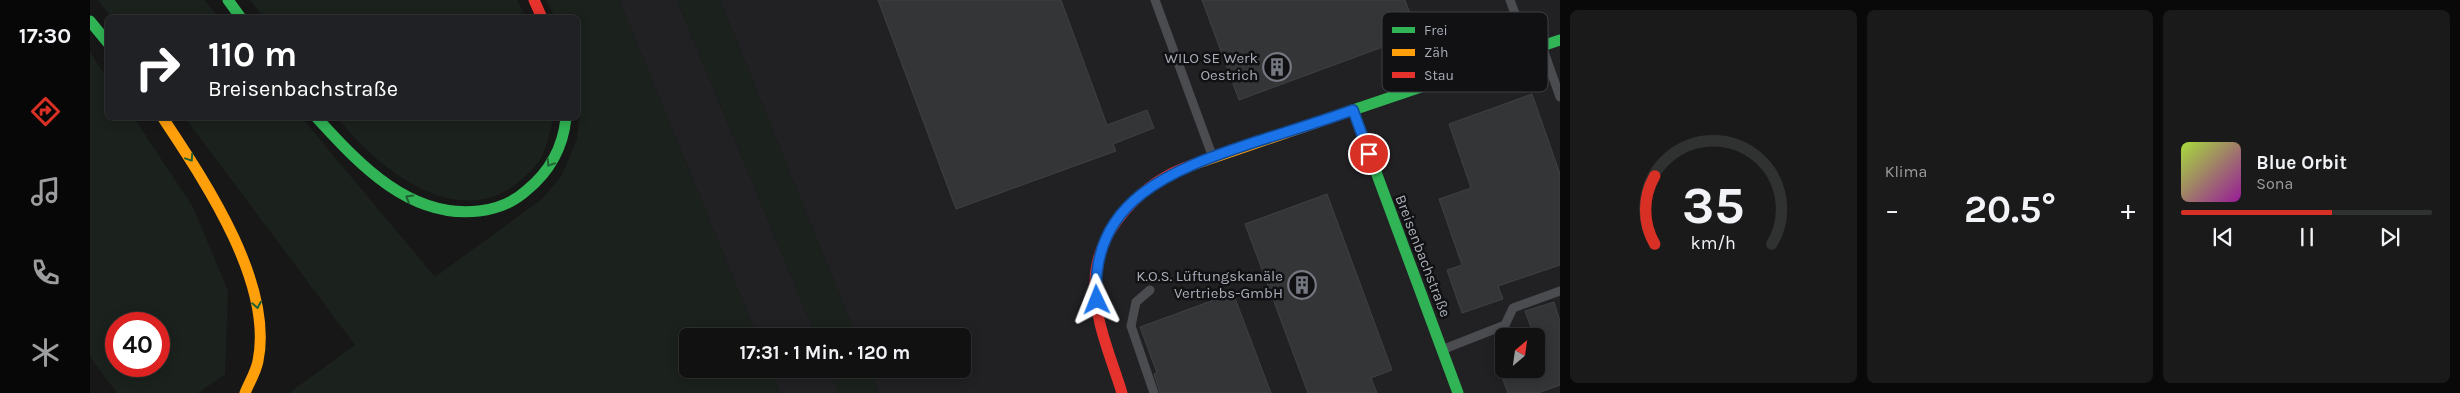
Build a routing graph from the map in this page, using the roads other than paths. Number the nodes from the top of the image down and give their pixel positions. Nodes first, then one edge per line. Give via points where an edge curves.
1 (228, 0) edge
2 (534, 0) edge
3 (1156, 0) edge
4 (1510, 0) edge
5 (1515, 12) edge
6 (238, 15) edge
7 (541, 15) edge
8 (90, 21) edge
9 (105, 39) edge
10 (1560, 40) edge
11 (1548, 44) edge
12 (1548, 63) edge
13 (1406, 92) edge
14 (1560, 97) edge
15 (1353, 110) junction
16 (164, 120) edge
17 (319, 120) edge
18 (566, 120) edge
19 (1212, 156) junction
20 (1150, 290) dead end
21 (1560, 291) edge
22 (1442, 350) junction
23 (245, 393) edge
24 (1122, 393) edge
25 (1154, 393) edge
26 (1458, 393) edge

1 - 6 main road
2 - 7 main road
3 - 19 lane
4 - 5 lane
8 - 9 main road
10 - 11 main road
12 - 14 lane
13 - 15 main road
15 - 19 main road
15 - 22 main road, Breisenbachstraße
16 -> 23 main road via 205,181 246,267 257,302 261,340 258,366
18 -> 17 main road via 560,147 537,182 522,196 476,213 425,207 406,197 373,175
19 - 24 main road via 1174,172 1142,193 1117,220 1102,249 1095,281 1099,320
20 - 25 lane via 1136,302 1130,326
21 - 22 lane via 1513,308 1505,325
22 - 26 main road, Breisenbachstraße

